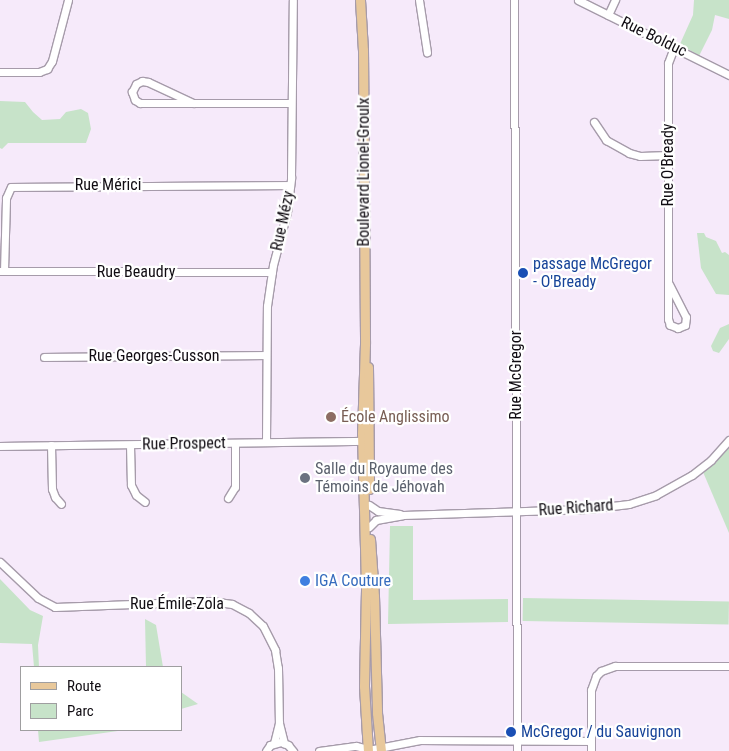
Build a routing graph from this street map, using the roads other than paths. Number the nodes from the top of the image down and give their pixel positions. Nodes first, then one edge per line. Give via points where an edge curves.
1 (68, 0) edge
2 (293, 0) edge
3 (360, 0) edge
4 (420, 0) edge
5 (514, 0) edge
6 (578, 0) edge
7 (615, 0) edge
8 (608, 15) junction
9 (674, 47) junction
10 (427, 52) dead end
11 (0, 72) edge
12 (729, 75) edge
13 (193, 103) junction
14 (291, 103) junction
15 (594, 122) dead end
16 (668, 156) junction
17 (290, 185) junction
18 (2, 271) edge
19 (272, 272) junction
20 (669, 284) junction
21 (265, 355) junction
22 (44, 357) dead end
23 (729, 440) edge
24 (365, 441) junction
25 (266, 442) junction
26 (235, 443) junction
27 (51, 445) junction
28 (130, 445) junction
29 (0, 446) edge
30 (228, 498) dead end
31 (145, 502) dead end
32 (61, 504) dead end
33 (369, 505) junction
34 (516, 512) junction
35 (403, 515) junction
36 (369, 528) junction
37 (0, 562) edge
38 (729, 666) edge
39 (279, 723) junction
40 (591, 741) junction
41 (517, 742) junction
42 (274, 743) junction
43 (284, 743) junction
44 (381, 749) edge
45 (366, 750) edge
46 (266, 751) edge
47 (293, 751) edge
48 (318, 751) edge
49 (517, 751) edge
50 (591, 751) edge

1 - 11 street via 47,69 34,73
2 - 14 street, Rue Mézy
3 - 24 main road, Boulevard Lionel-Groulx
4 - 10 street
5 - 34 street, Rue McGregor
6 - 8 street, Rue Bolduc
7 - 8 street
8 - 9 street, Rue Bolduc
9 - 12 street, Rue Bolduc
9 - 16 street, Rue O'Bready via 668,63
13 - 13 street via 145,81 132,89 134,98 140,103
13 - 14 street
14 - 17 street, Rue Mézy
15 - 16 street via 606,140 629,153
16 - 20 street, Rue O'Bready
17 - 18 street, Rue Mérici via 11,187 6,198
17 - 19 street, Rue Mézy via 287,212
18 - 19 street, Rue Beaudry
19 - 21 street, Rue Mézy
20 - 20 street, Rue O'Bready via 668,322 678,328 685,325 686,317
21 - 22 street, Rue Georges-Cusson
21 - 25 street, Rue Mézy
23 - 34 street, Rue Richard via 692,475 642,500 608,508
24 - 25 street, Rue Prospect
24 - 33 main road, Boulevard Lionel-Groulx
24 - 45 main road, Boulevard Lionel-Groulx
25 - 26 street, Rue Prospect
26 - 28 street, Rue Prospect
26 - 30 street via 235,487
27 - 28 street, Rue Prospect
27 - 29 street, Rue Prospect
27 - 32 street via 52,489
28 - 31 street via 131,485
33 - 35 street, Rue Richard via 380,512
33 - 36 main road, Boulevard Lionel-Groulx
34 - 35 street, Rue Richard
34 - 41 street, Rue McGregor
35 - 36 street, Rue Richard via 376,520
36 - 44 main road, Boulevard Lionel-Groulx
37 - 39 street, Rue Émile-Zola via 38,598 55,607 211,601 241,608 263,626 275,650
38 - 40 street via 615,666 601,671 591,690
39 - 42 street, Rue Émile-Zola
39 - 43 street, Rue Émile-Zola
40 - 41 street
40 - 50 street
41 - 44 street via 420,740
41 - 49 street, Rue McGregor
42 - 43 street
42 - 46 street
43 - 47 street
44 - 45 street
45 - 48 street via 356,746

